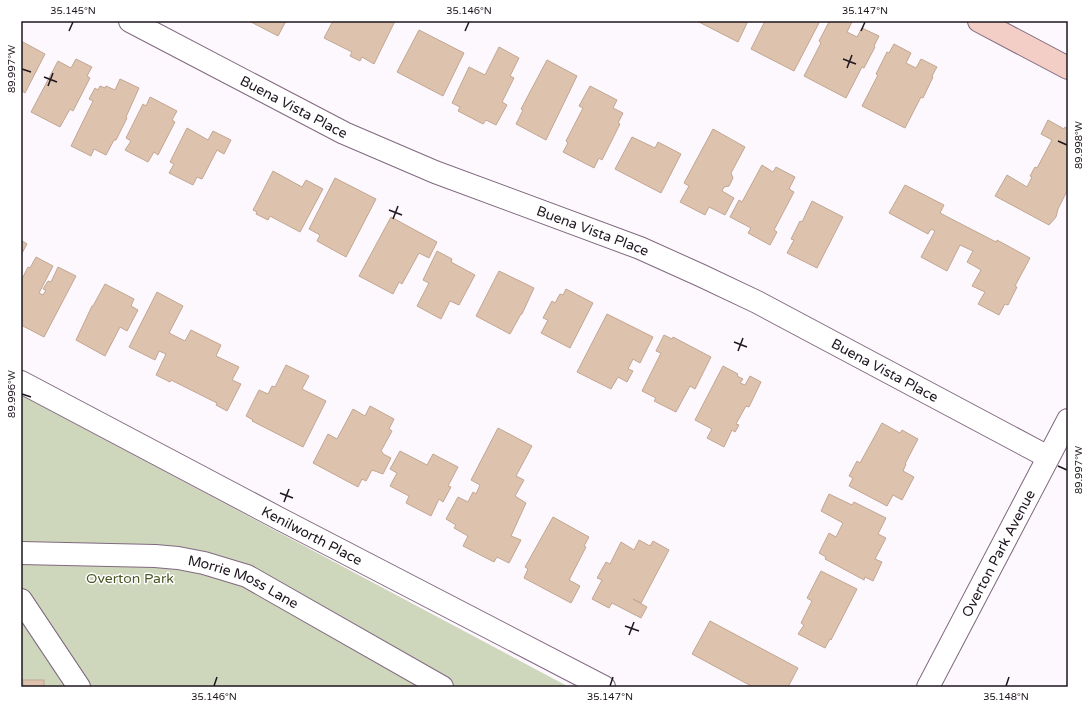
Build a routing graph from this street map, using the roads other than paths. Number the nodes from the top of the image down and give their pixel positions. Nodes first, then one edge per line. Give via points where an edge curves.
1 (130, 21) edge
2 (979, 21) edge
3 (1068, 68) edge
4 (21, 382) edge
5 (1068, 420) edge
6 (1048, 457) junction
7 (21, 553) edge
8 (21, 600) edge
9 (79, 687) edge
10 (442, 687) edge
11 (604, 687) edge
12 (928, 687) edge

1 - 6 street, Buena Vista Place via 344,133 434,172 640,248 700,275 756,302
2 - 3 main road
4 - 11 street, Kenilworth Place
5 - 6 street, Overton Park Avenue
6 - 12 street, Overton Park Avenue
7 - 10 street, Morrie Moss Lane via 155,556 204,563 232,571 247,576
8 - 9 street

